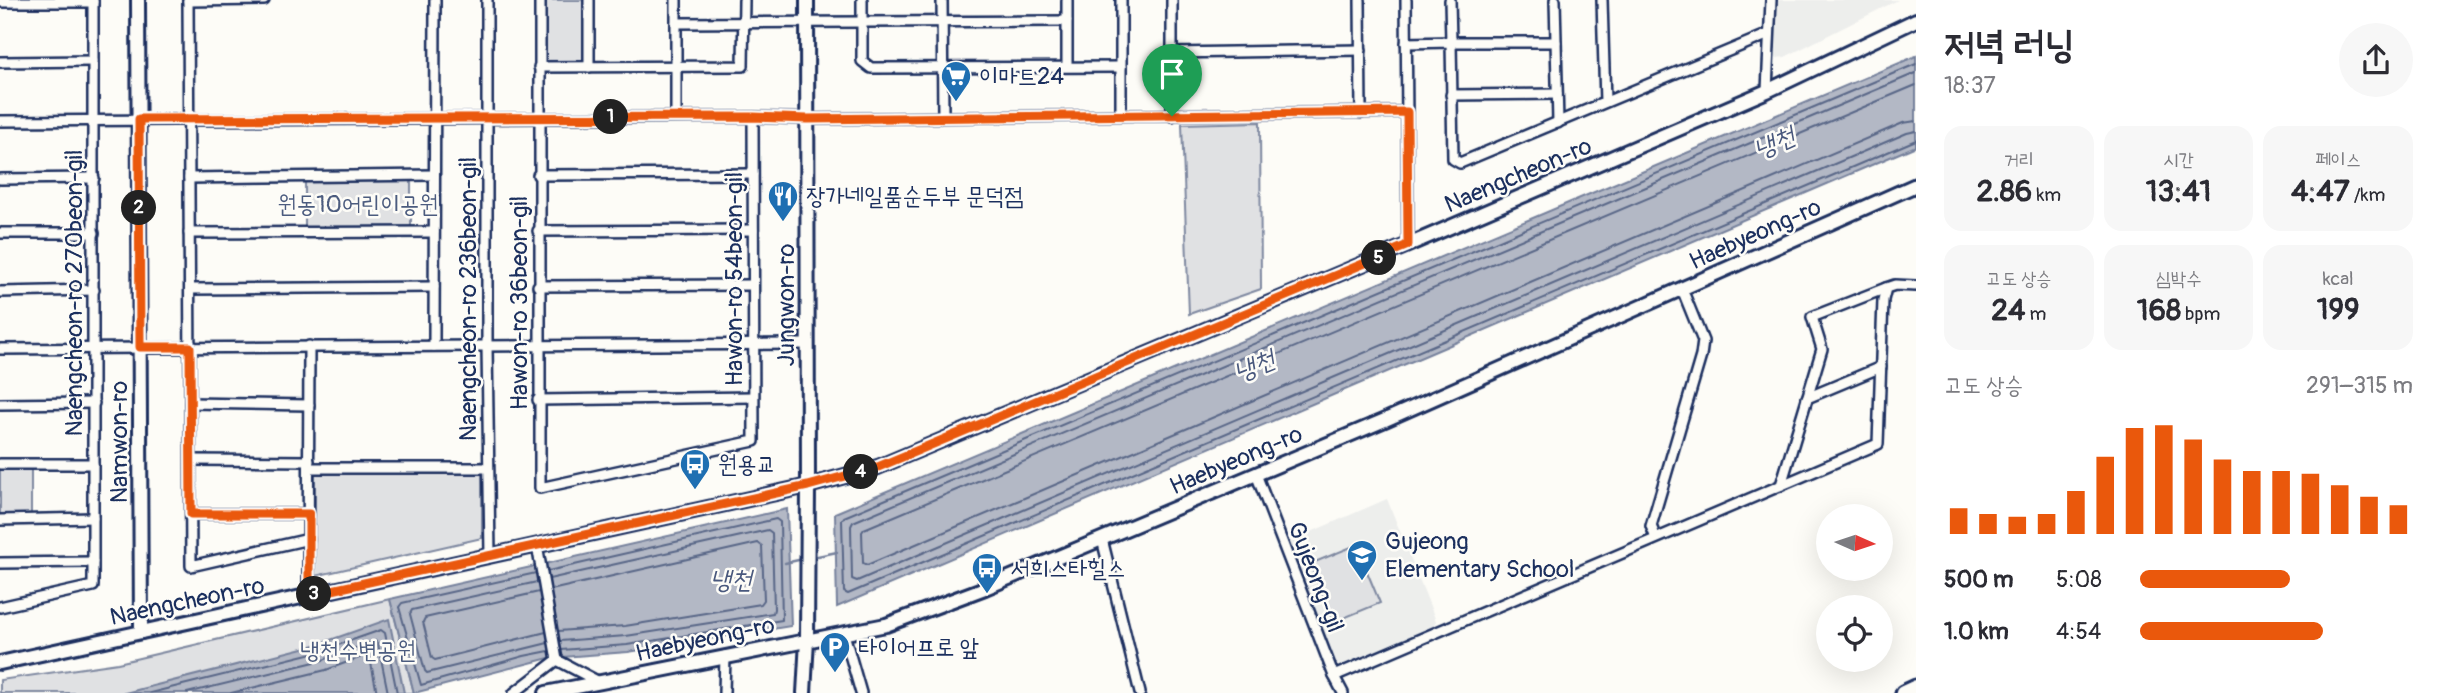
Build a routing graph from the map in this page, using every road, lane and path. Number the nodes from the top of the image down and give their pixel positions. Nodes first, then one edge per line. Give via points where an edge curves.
1 (138, 0) edge
2 (188, 0) edge
3 (264, 0) edge
4 (435, 0) edge
5 (487, 0) edge
6 (540, 0) edge
7 (589, 0) edge
8 (676, 0) edge
9 (744, 0) edge
10 (807, 0) edge
11 (862, 0) edge
12 (942, 0) edge
13 (1067, 0) edge
14 (1121, 0) edge
15 (1172, 0) edge
16 (1360, 0) edge
17 (1406, 0) edge
18 (1450, 0) edge
19 (1555, 0) edge
20 (1602, 0) edge
21 (1771, 0) edge
22 (93, 1) edge
23 (0, 2) edge
24 (1916, 20) edge
25 (1067, 22) junction
26 (676, 23) junction
27 (744, 23) junction
28 (807, 23) junction
29 (862, 23) junction
30 (942, 23) junction
31 (1769, 34) junction
32 (1451, 42) junction
33 (1556, 42) junction
34 (1406, 43) junction
35 (1361, 50) junction
36 (1172, 53) junction
37 (93, 61) junction
38 (0, 62) edge
39 (1067, 66) junction
40 (539, 67) junction
41 (589, 67) junction
42 (676, 67) junction
43 (1121, 67) junction
44 (943, 69) junction
45 (1767, 91) junction
46 (1557, 94) junction
47 (1451, 95) junction
48 (1605, 102) junction
49 (1407, 112) junction
50 (1361, 113) junction
51 (1121, 116) junction
52 (1172, 116) junction
53 (538, 117) junction
54 (676, 117) junction
55 (753, 117) junction
56 (943, 117) junction
57 (434, 118) junction
58 (487, 118) junction
59 (139, 119) junction
60 (189, 119) junction
61 (807, 119) junction
62 (94, 120) junction
63 (0, 121) edge
64 (1558, 123) junction
65 (753, 174) junction
66 (434, 175) junction
67 (538, 175) junction
68 (189, 177) junction
69 (94, 178) junction
70 (0, 179) edge
71 (1916, 186) edge
72 (753, 230) junction
73 (538, 231) junction
74 (434, 232) junction
75 (0, 233) edge
76 (94, 233) junction
77 (190, 233) junction
78 (1408, 245) junction
79 (753, 285) junction
80 (538, 286) junction
81 (1916, 286) edge
82 (434, 287) junction
83 (1886, 288) junction
84 (190, 289) junction
85 (1682, 289) junction
86 (94, 290) junction
87 (0, 292) edge
88 (752, 344) junction
89 (808, 344) junction
90 (538, 345) junction
91 (309, 346) junction
92 (434, 346) junction
93 (487, 346) junction
94 (140, 347) junction
95 (190, 347) junction
96 (94, 348) junction
97 (0, 349) edge
98 (1881, 368) junction
99 (753, 397) junction
100 (1807, 398) junction
101 (538, 400) junction
102 (94, 403) junction
103 (190, 403) junction
104 (0, 404) edge
105 (309, 405) junction
106 (191, 460) junction
107 (0, 464) edge
108 (93, 464) junction
109 (309, 464) junction
110 (488, 468) junction
111 (1256, 474) junction
112 (1781, 485) junction
113 (808, 486) junction
114 (540, 488) joint
115 (191, 514) junction
116 (309, 514) junction
117 (93, 518) junction
118 (0, 520) edge
119 (1656, 538) junction
120 (1102, 539) junction
121 (309, 540) junction
122 (537, 545) junction
123 (490, 556) junction
124 (93, 562) junction
125 (0, 563) edge
126 (309, 595) junction
127 (0, 607) edge
128 (141, 632) junction
129 (844, 634) junction
130 (807, 640) junction
131 (725, 656) junction
132 (557, 659) junction
133 (0, 663) edge
134 (1334, 676) junction
135 (599, 682) junction
136 (1916, 687) edge
137 (514, 693) edge
138 (545, 693) edge
139 (724, 693) edge
140 (804, 693) edge
141 (861, 693) edge
142 (1140, 693) edge
143 (1343, 693) edge
144 (1903, 693) edge

1 - 59 street, Namwon-ro
2 - 3 street
2 - 60 street
4 - 57 street
5 - 58 street, Naengcheon-ro 236beon-gil
6 - 40 street, Hawon-ro 36beon-gil
7 - 41 street
8 - 26 street
9 - 27 street
10 - 28 street, Jungwon-ro
11 - 29 street
12 - 30 street
13 - 25 street
14 - 43 street
15 - 36 street
16 - 35 street
17 - 34 street
18 - 32 street
19 - 33 street
20 - 48 street
21 - 31 street
22 - 23 street
22 - 37 street, Naengcheon-ro 270beon-gil
24 - 45 street, Naengcheon-ro
25 - 30 street
25 - 39 street
26 - 27 street
26 - 42 street
27 - 28 street
27 - 42 street via 743,66
28 - 29 street
28 - 61 street, Jungwon-ro
29 - 30 street
29 - 44 street via 862,61 871,68
30 - 44 street
31 - 45 street
31 - 48 street
32 - 33 street
32 - 34 street
32 - 47 street
33 - 46 street
34 - 49 street
35 - 36 street
35 - 50 street
36 - 52 street
37 - 38 street
37 - 62 street, Naengcheon-ro 270beon-gil
39 - 43 street
39 - 44 street
40 - 41 street
40 - 53 street, Hawon-ro 36beon-gil
41 - 42 street
42 - 54 street
43 - 51 street
44 - 56 street
45 - 78 street, Naengcheon-ro
46 - 47 street
46 - 64 street
47 - 64 street via 1453,159 1460,163
48 - 64 street
49 - 50 street
49 - 78 street
50 - 52 street
51 - 52 street
51 - 56 street
53 - 54 street
53 - 58 street
53 - 67 street, Hawon-ro 36beon-gil
54 - 55 street
55 - 61 street
55 - 65 street, Hawon-ro 54beon-gil
56 - 61 street
57 - 58 street
57 - 60 street
57 - 66 street
58 - 93 street, Naengcheon-ro 236beon-gil
59 - 60 street
59 - 62 street
59 - 94 street, Namwon-ro
60 - 68 street
61 - 89 street, Jungwon-ro
62 - 63 street
62 - 69 street, Naengcheon-ro 270beon-gil
65 - 67 street
65 - 72 street, Hawon-ro 54beon-gil
66 - 68 street
66 - 74 street
67 - 73 street, Hawon-ro 36beon-gil
68 - 77 street
69 - 70 street
69 - 76 street, Naengcheon-ro 270beon-gil
71 - 85 street, Haebyeong-ro
72 - 73 street
72 - 79 street, Hawon-ro 54beon-gil
73 - 80 street, Hawon-ro 36beon-gil
74 - 77 street
74 - 82 street
75 - 76 street
76 - 86 street, Naengcheon-ro 270beon-gil
77 - 84 street
78 - 113 street, Naengcheon-ro via 899,459
79 - 80 street
79 - 88 street, Hawon-ro 54beon-gil
80 - 90 street, Hawon-ro 36beon-gil
81 - 83 street
82 - 84 street
82 - 92 street
83 - 98 street
83 - 100 street via 1812,317 1822,349
84 - 95 street
85 - 111 street, Haebyeong-ro
85 - 119 street via 1703,341 1651,526
86 - 87 street
86 - 96 street, Naengcheon-ro 270beon-gil
88 - 89 street
88 - 90 street
88 - 99 street, Hawon-ro 54beon-gil
89 - 113 street, Jungwon-ro
90 - 93 street
90 - 101 street, Hawon-ro 36beon-gil
91 - 92 street
91 - 95 street
91 - 105 street
92 - 93 street
93 - 110 street, Naengcheon-ro 236beon-gil
94 - 95 street
94 - 96 street
94 - 128 street, Namwon-ro
95 - 103 street
96 - 97 street
96 - 102 street, Naengcheon-ro 270beon-gil
98 - 100 street
98 - 112 street via 1878,444
99 - 101 street
99 - 114 street, Hawon-ro 54beon-gil via 754,440
100 - 112 street
101 - 114 street, Hawon-ro 36beon-gil
102 - 104 street
102 - 108 street, Naengcheon-ro 270beon-gil
103 - 105 street
103 - 106 street
105 - 109 street
106 - 109 street
106 - 115 street
107 - 108 street
108 - 117 street, Naengcheon-ro 270beon-gil
109 - 110 street
109 - 116 street
110 - 123 street, Naengcheon-ro 236beon-gil
111 - 120 street, Haebyeong-ro
111 - 134 street, Gujeong-gil
112 - 119 street
113 - 122 street, Naengcheon-ro
113 - 130 street, Jungwon-ro
115 - 116 street
115 - 121 street via 191,566
116 - 121 street
117 - 118 street
117 - 124 street, Naengcheon-ro 270beon-gil
119 - 134 street
120 - 129 street, Haebyeong-ro via 886,625
120 - 142 street
121 - 126 street
122 - 123 street, Naengcheon-ro
122 - 132 street
123 - 126 street, Naengcheon-ro
124 - 125 street
124 - 127 street, Naengcheon-ro 270beon-gil via 93,586
126 - 128 street, Naengcheon-ro
128 - 133 street, Naengcheon-ro
129 - 130 street, Haebyeong-ro
129 - 141 street
130 - 131 street, Haebyeong-ro
130 - 140 street, Jungwon-ro
131 - 135 street, Haebyeong-ro
131 - 139 street
132 - 135 street
132 - 137 street
134 - 143 street, Gujeong-gil
135 - 138 street, Haebyeong-ro
136 - 144 main road

